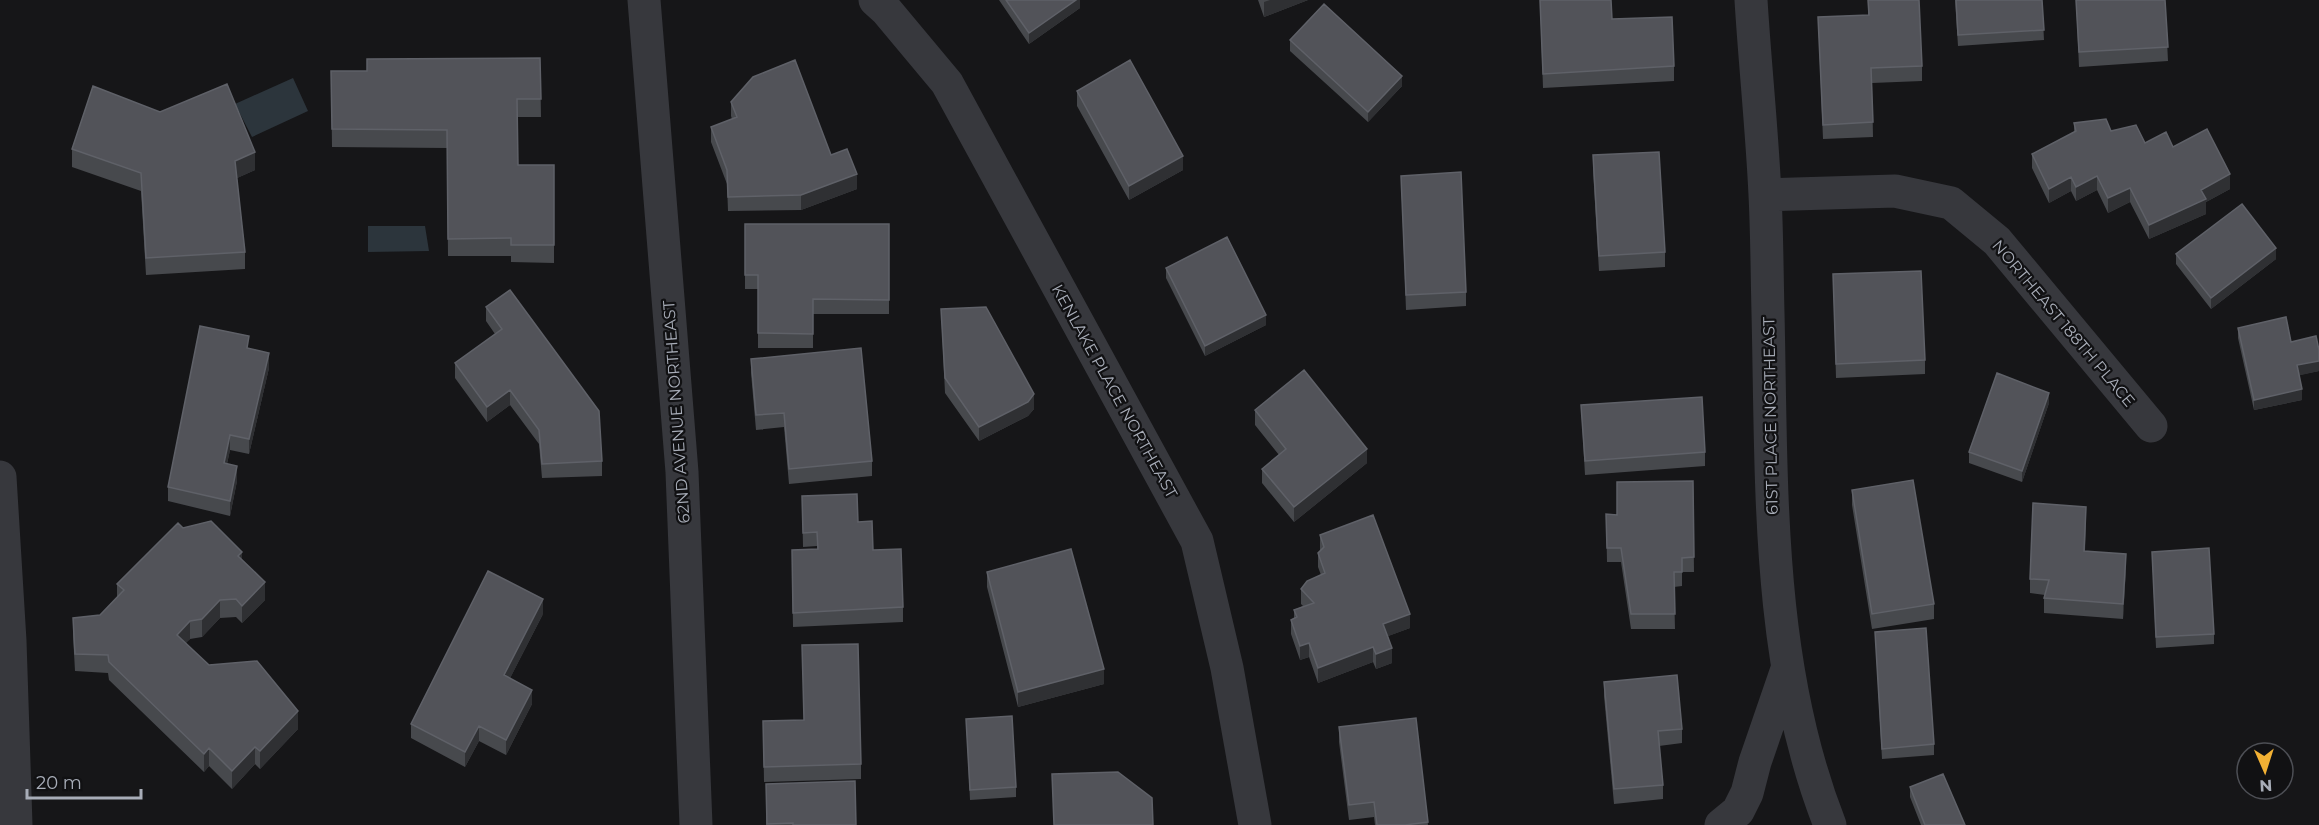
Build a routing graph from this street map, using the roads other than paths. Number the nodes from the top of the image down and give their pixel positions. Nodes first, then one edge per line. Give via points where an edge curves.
1 (644, 0) edge
2 (875, 0) edge
3 (1751, 0) edge
4 (1765, 195) junction
5 (2151, 426) dead end
6 (0, 477) edge
7 (1787, 669) junction
8 (16, 825) edge
9 (696, 825) edge
10 (1255, 825) edge
11 (1721, 825) edge
12 (1830, 825) edge

1 - 9 street, 62ND AVENUE NORTHEAST via 682,472
2 - 10 street, KENLAKE PLACE NORTHEAST via 947,83 1197,541 1227,668
3 - 4 street, 61ST PLACE NORTHEAST
4 - 5 street, NORTHEAST 188TH PLACE via 1895,191 1951,203 1997,241
4 - 7 street, 61ST PLACE NORTHEAST via 1772,508
6 - 8 street
7 - 11 street via 1747,793 1738,811
7 - 12 street, 61ST PLACE NORTHEAST via 1803,742

